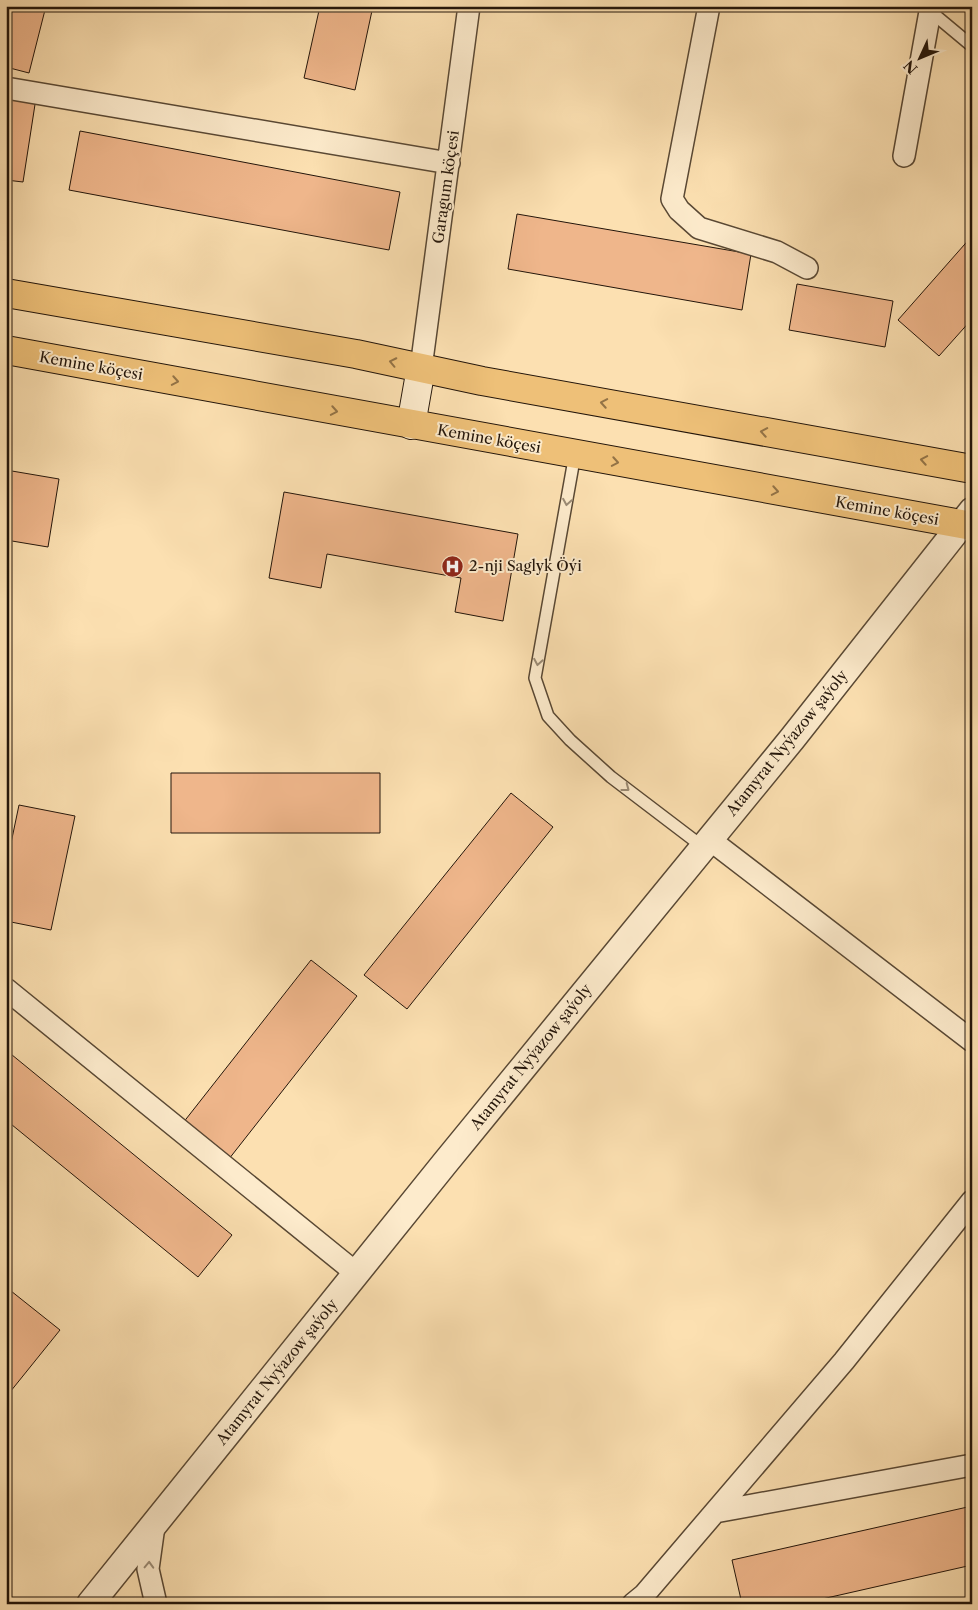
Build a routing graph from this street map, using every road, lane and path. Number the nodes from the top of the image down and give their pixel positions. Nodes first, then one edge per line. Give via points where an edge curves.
1 (468, 6) edge
2 (709, 6) edge
3 (930, 9) edge
4 (972, 46) edge
5 (6, 88) edge
6 (904, 156) dead end
7 (449, 163) junction
8 (807, 268) dead end
9 (6, 294) edge
10 (6, 350) edge
11 (421, 368) junction
12 (411, 425) junction
13 (575, 454) junction
14 (972, 468) edge
15 (968, 520) edge
16 (706, 843) junction
17 (6, 989) edge
18 (972, 1042) edge
19 (972, 1201) edge
20 (356, 1273) junction
21 (972, 1465) edge
22 (715, 1512) junction
23 (154, 1526) junction
24 (90, 1604) edge
25 (156, 1604) edge
26 (633, 1604) edge

1 - 7 street, Garagum köçesi
2 - 8 street via 672,199 699,228 777,252
3 - 4 lane
3 - 6 street
5 - 7 street
7 - 11 street, Garagum köçesi
11 -> 9 main road
10 -> 12 main road, Kemine köçesi
11 - 12 main road
14 -> 11 main road
12 - 13 main road, Kemine köçesi
13 -> 15 main road, Kemine köçesi
13 -> 16 lane via 535,678 548,716 570,740 611,777
15 - 16 street, Atamyrat Nyýazow şaýoly
16 - 18 street
16 - 20 street, Atamyrat Nyýazow şaýoly
17 - 20 street
19 - 22 street via 844,1361
20 - 23 street, Atamyrat Nyýazow şaýoly
21 - 22 street
22 - 26 street
23 - 24 street, Atamyrat Nyýazow şaýoly
25 -> 23 street via 148,1569

